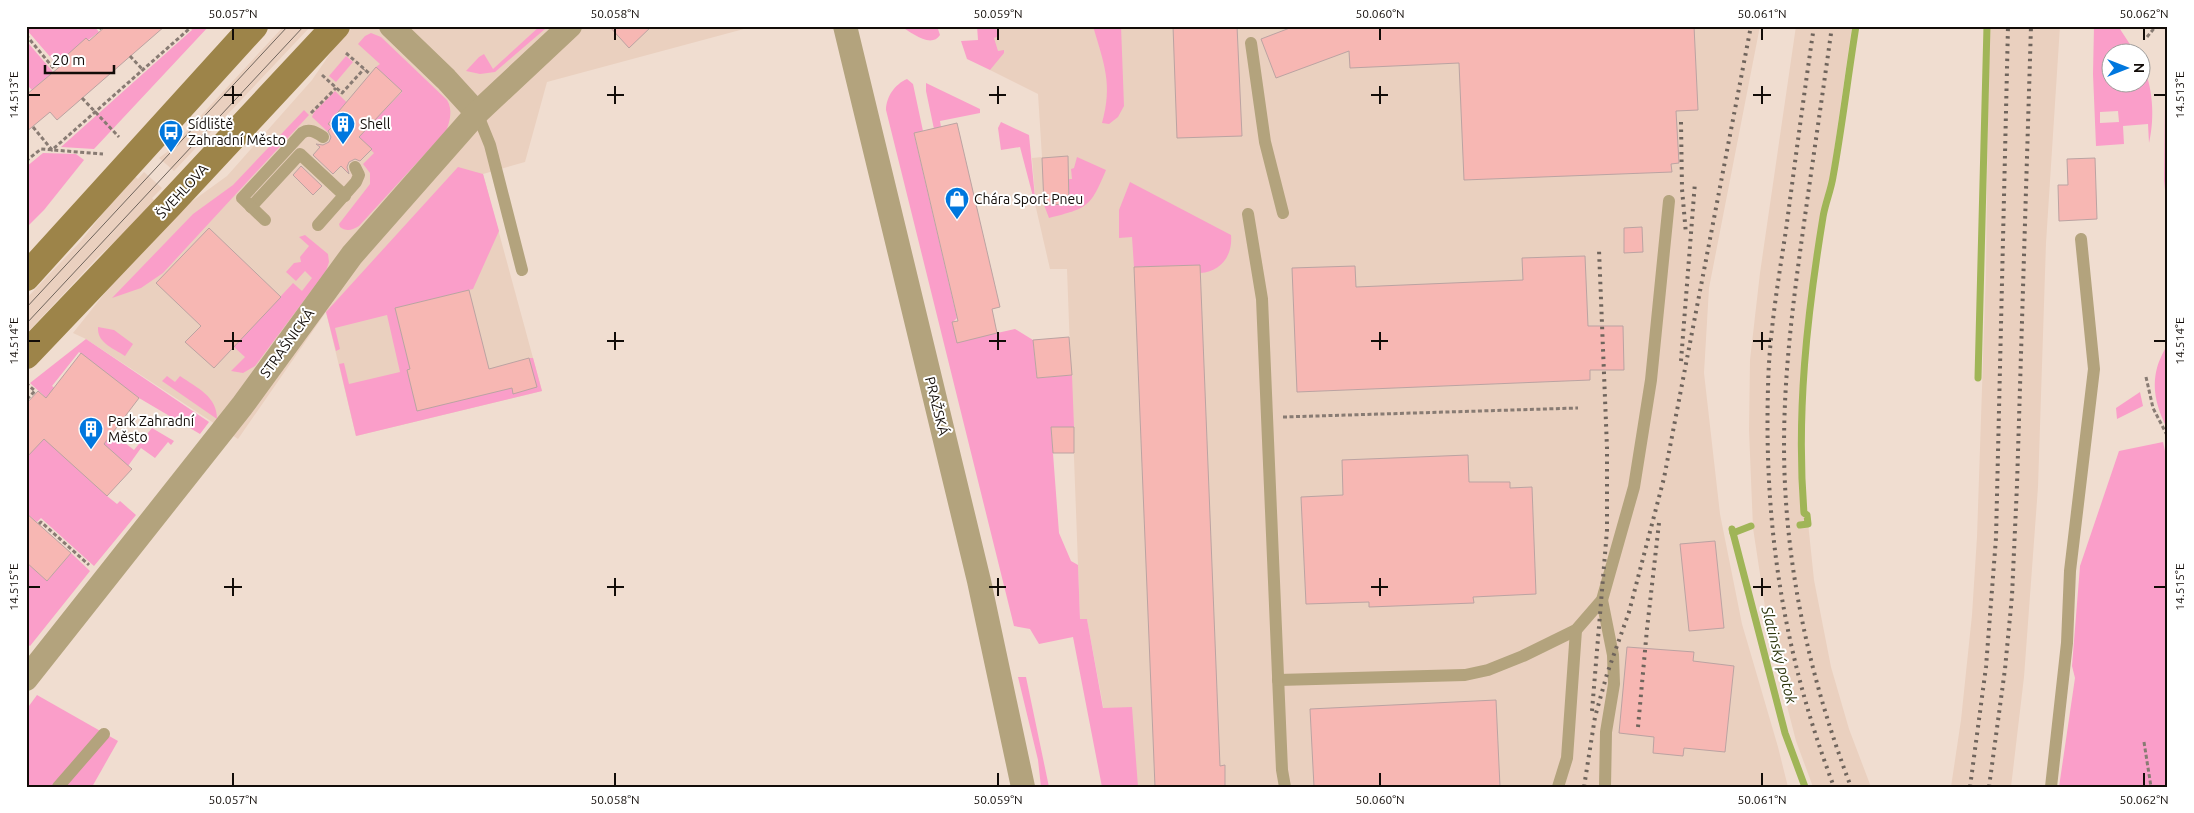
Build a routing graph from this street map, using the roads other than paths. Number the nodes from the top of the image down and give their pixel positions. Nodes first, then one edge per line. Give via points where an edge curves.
1 (254, 26) edge
2 (336, 26) edge
3 (391, 26) edge
4 (570, 26) edge
5 (845, 26) edge
6 (1250, 43) dead end
7 (477, 113) junction
8 (323, 137) dead end
9 (355, 167) dead end
10 (345, 196) junction
11 (1670, 201) dead end
12 (246, 203) junction
13 (1283, 213) dead end
14 (1248, 214) dead end
15 (264, 220) dead end
16 (318, 225) dead end
17 (2082, 239) dead end
18 (522, 270) dead end
19 (26, 277) edge
20 (26, 355) edge
21 (1602, 600) junction
22 (1576, 630) junction
23 (26, 679) edge
24 (1278, 680) junction
25 (104, 734) dead end
26 (58, 787) edge
27 (1023, 787) edge
28 (1285, 787) edge
29 (1558, 787) edge
30 (1605, 787) edge
31 (2051, 787) edge

1 - 19 main road
2 - 20 main road, ŠVEHLOVA
3 - 7 street
4 - 7 street, STRAŠNICKÁ
5 - 27 street, PRAŽSKÁ via 979,581
6 - 13 lane via 1265,142
7 - 18 lane via 490,145
7 - 23 street, STRAŠNICKÁ via 352,256 242,406
8 - 12 lane via 312,131 304,132
9 - 10 lane via 358,178
10 - 12 lane via 300,154
10 - 16 lane
11 - 21 lane via 1652,380 1634,486
12 - 15 lane
14 - 24 lane via 1262,299
17 - 31 lane via 2094,369 2070,571 2067,643
21 - 22 lane
21 - 30 lane via 1613,655 1614,684 1606,732
22 - 24 lane via 1523,656 1465,675
22 - 29 lane via 1567,758
24 - 28 lane
25 - 26 lane

